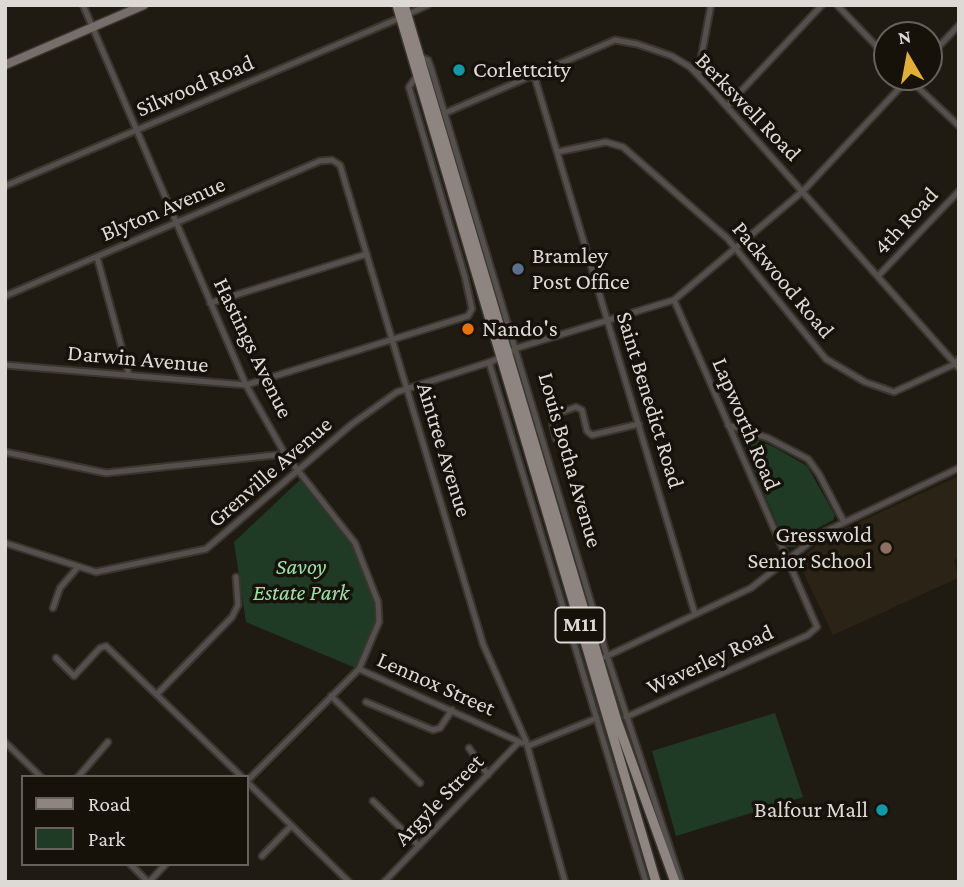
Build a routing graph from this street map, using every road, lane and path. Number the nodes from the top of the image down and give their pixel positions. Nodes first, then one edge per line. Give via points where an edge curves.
1 (83, 5) edge
2 (145, 5) edge
3 (397, 5) edge
4 (428, 5) edge
5 (711, 5) edge
6 (822, 5) edge
7 (837, 5) edge
8 (403, 13) edge
9 (959, 25) edge
10 (92, 27) junction
11 (873, 42) edge
12 (943, 42) edge
13 (417, 56) junction
14 (5, 65) edge
15 (534, 75) junction
16 (698, 75) junction
17 (896, 91) edge
18 (922, 91) edge
19 (727, 106) junction
20 (445, 113) junction
21 (959, 126) edge
22 (136, 130) junction
23 (557, 152) junction
24 (336, 161) joint
25 (5, 186) edge
26 (803, 191) junction
27 (959, 191) edge
28 (177, 224) junction
29 (470, 244) junction
30 (737, 249) junction
31 (367, 254) junction
32 (97, 257) junction
33 (879, 275) junction
34 (481, 294) junction
35 (5, 296) edge
36 (470, 297) junction
37 (674, 300) junction
38 (210, 303) junction
39 (468, 316) joint
40 (608, 320) junction
41 (393, 340) junction
42 (517, 348) junction
43 (503, 356) junction
44 (489, 362) junction
45 (958, 363) edge
46 (5, 365) edge
47 (129, 375) junction
48 (246, 385) junction
49 (407, 387) junction
50 (639, 424) junction
51 (728, 425) junction
52 (556, 439) dead end
53 (5, 452) edge
54 (285, 454) junction
55 (959, 468) edge
56 (297, 470) junction
57 (844, 522) junction
58 (5, 542) edge
59 (788, 562) junction
60 (77, 568) junction
61 (236, 577) dead end
62 (53, 608) dead end
63 (695, 614) junction
64 (808, 635) joint
65 (56, 658) dead end
66 (599, 659) junction
67 (359, 669) junction
68 (157, 694) junction
69 (331, 696) junction
70 (366, 702) dead end
71 (452, 710) junction
72 (626, 717) junction
73 (597, 718) junction
74 (5, 742) edge
75 (108, 742) dead end
76 (519, 742) junction
77 (528, 746) junction
78 (469, 748) dead end
79 (13, 749) junction
80 (5, 756) edge
81 (39, 775) edge
82 (80, 775) edge
83 (240, 775) edge
84 (488, 775) junction
85 (248, 780) edge
86 (248, 782) edge
87 (419, 783) dead end
88 (373, 801) dead end
89 (291, 826) junction
90 (419, 846) junction
91 (262, 856) dead end
92 (132, 866) edge
93 (164, 866) edge
94 (676, 877) edge
95 (148, 882) edge
96 (349, 882) edge
97 (384, 882) edge
98 (565, 882) edge
99 (646, 882) edge
100 (656, 882) edge
101 (681, 882) edge

1 - 10 street, Hastings Avenue
2 - 10 main road
3 - 8 main road, Louis Botha Avenue / M11
4 - 8 street, Silwood Road
5 - 16 street
6 - 19 street
7 - 11 street
8 - 13 main road, Louis Botha Avenue / M11
8 - 22 street, Silwood Road
8 - 29 main road, Louis Botha Avenue / M11 via 416,77
9 - 12 street
10 - 14 main road
10 - 22 street, Hastings Avenue
13 - 20 street, Louis Botha Avenue via 429,63
13 - 29 main road, Louis Botha Avenue / M11
15 - 16 street, Berkswell Road via 620,40 672,56
15 - 20 street, Berkswell Road
15 - 23 street, Saint Benedict Road
16 - 19 street, Berkswell Road
17 - 26 street
18 - 21 street
19 - 26 street, Berkswell Road
20 - 29 street, Louis Botha Avenue
22 - 25 street, Silwood Road
22 - 28 street, Hastings Avenue
23 - 30 street, Packwood Road via 606,142 619,144
23 - 40 street, Saint Benedict Road
24 - 28 street, Blyton Avenue via 320,161
24 - 31 street, Aintree Avenue
26 - 30 street
26 - 33 street, Berkswell Road
27 - 33 street, 4th Road
28 - 32 street, Blyton Avenue
28 - 38 street, Hastings Avenue
29 - 34 main road, Louis Botha Avenue / M11
29 - 36 street, Louis Botha Avenue
29 - 42 street, Louis Botha Avenue
29 - 43 main road, Louis Botha Avenue / M11
30 - 37 street
30 - 45 street, Packwood Road via 826,359 865,382 894,392
31 - 38 street
31 - 41 street, Aintree Avenue
32 - 35 street, Blyton Avenue
32 - 47 street
33 - 45 street, Berkswell Road
34 - 36 street
34 - 43 main road, Louis Botha Avenue / M11
36 - 39 street, Louis Botha Avenue
37 - 40 street, Grenville Avenue
37 - 51 street, Lapworth Road
38 - 48 street, Hastings Avenue
39 - 41 street, Darwin Avenue
40 - 42 street, Grenville Avenue
40 - 50 street, Saint Benedict Road
41 - 48 street, Darwin Avenue
41 - 49 street, Aintree Avenue
42 - 43 street, Grenville Avenue
42 - 66 street, Louis Botha Avenue
43 - 44 street, Grenville Avenue
43 - 66 main road, Louis Botha Avenue / M11
44 - 49 street, Grenville Avenue
44 - 73 street, Louis Botha Avenue
46 - 47 street, Darwin Avenue
47 - 48 street, Darwin Avenue
48 - 54 street, Hastings Avenue
49 - 56 street, Grenville Avenue via 365,414
49 - 77 street, Aintree Avenue via 483,644
50 - 52 street via 592,435 582,410 576,407 551,416
50 - 63 street, Saint Benedict Road
51 - 57 street via 768,438 807,459
51 - 59 street, Lapworth Road
53 - 54 street via 106,473
54 - 56 street, Hastings Avenue
55 - 57 street
56 - 60 street, Grenville Avenue via 206,549 106,571
56 - 67 street, Hastings Avenue via 355,543 376,593 379,622
57 - 59 street via 818,536
58 - 60 street, Grenville Avenue
59 - 63 street via 761,583
59 - 64 street, Lapworth Road via 816,621 816,629
60 - 62 street via 60,588
61 - 68 street via 238,605 232,617
63 - 66 street
64 - 72 street, Waverley Road
65 - 68 street via 74,676 106,646
66 - 72 street, Louis Botha Avenue
66 - 94 main road, Louis Botha Avenue / M11 via 617,721
66 - 100 main road, Louis Botha Avenue / M11
67 - 69 street, Lennox Street
67 - 71 street, Lennox Street
68 - 83 street
69 - 85 street, Lennox Street
69 - 87 street
70 - 71 street via 433,730 440,728
71 - 76 street, Lennox Street
72 - 94 street, Louis Botha Avenue
73 - 77 street
73 - 99 street, Louis Botha Avenue
74 - 79 street
75 - 82 street
76 - 77 street, Lennox Street
76 - 84 street, Argyle Street
77 - 98 street, Aintree Avenue
78 - 84 street
79 - 80 street
79 - 81 street
84 - 90 street, Argyle Street
86 - 89 street
88 - 90 street
89 - 91 street
89 - 96 street
90 - 97 street, Argyle Street
92 - 95 street
93 - 95 street
94 - 101 street, Louis Botha Avenue

